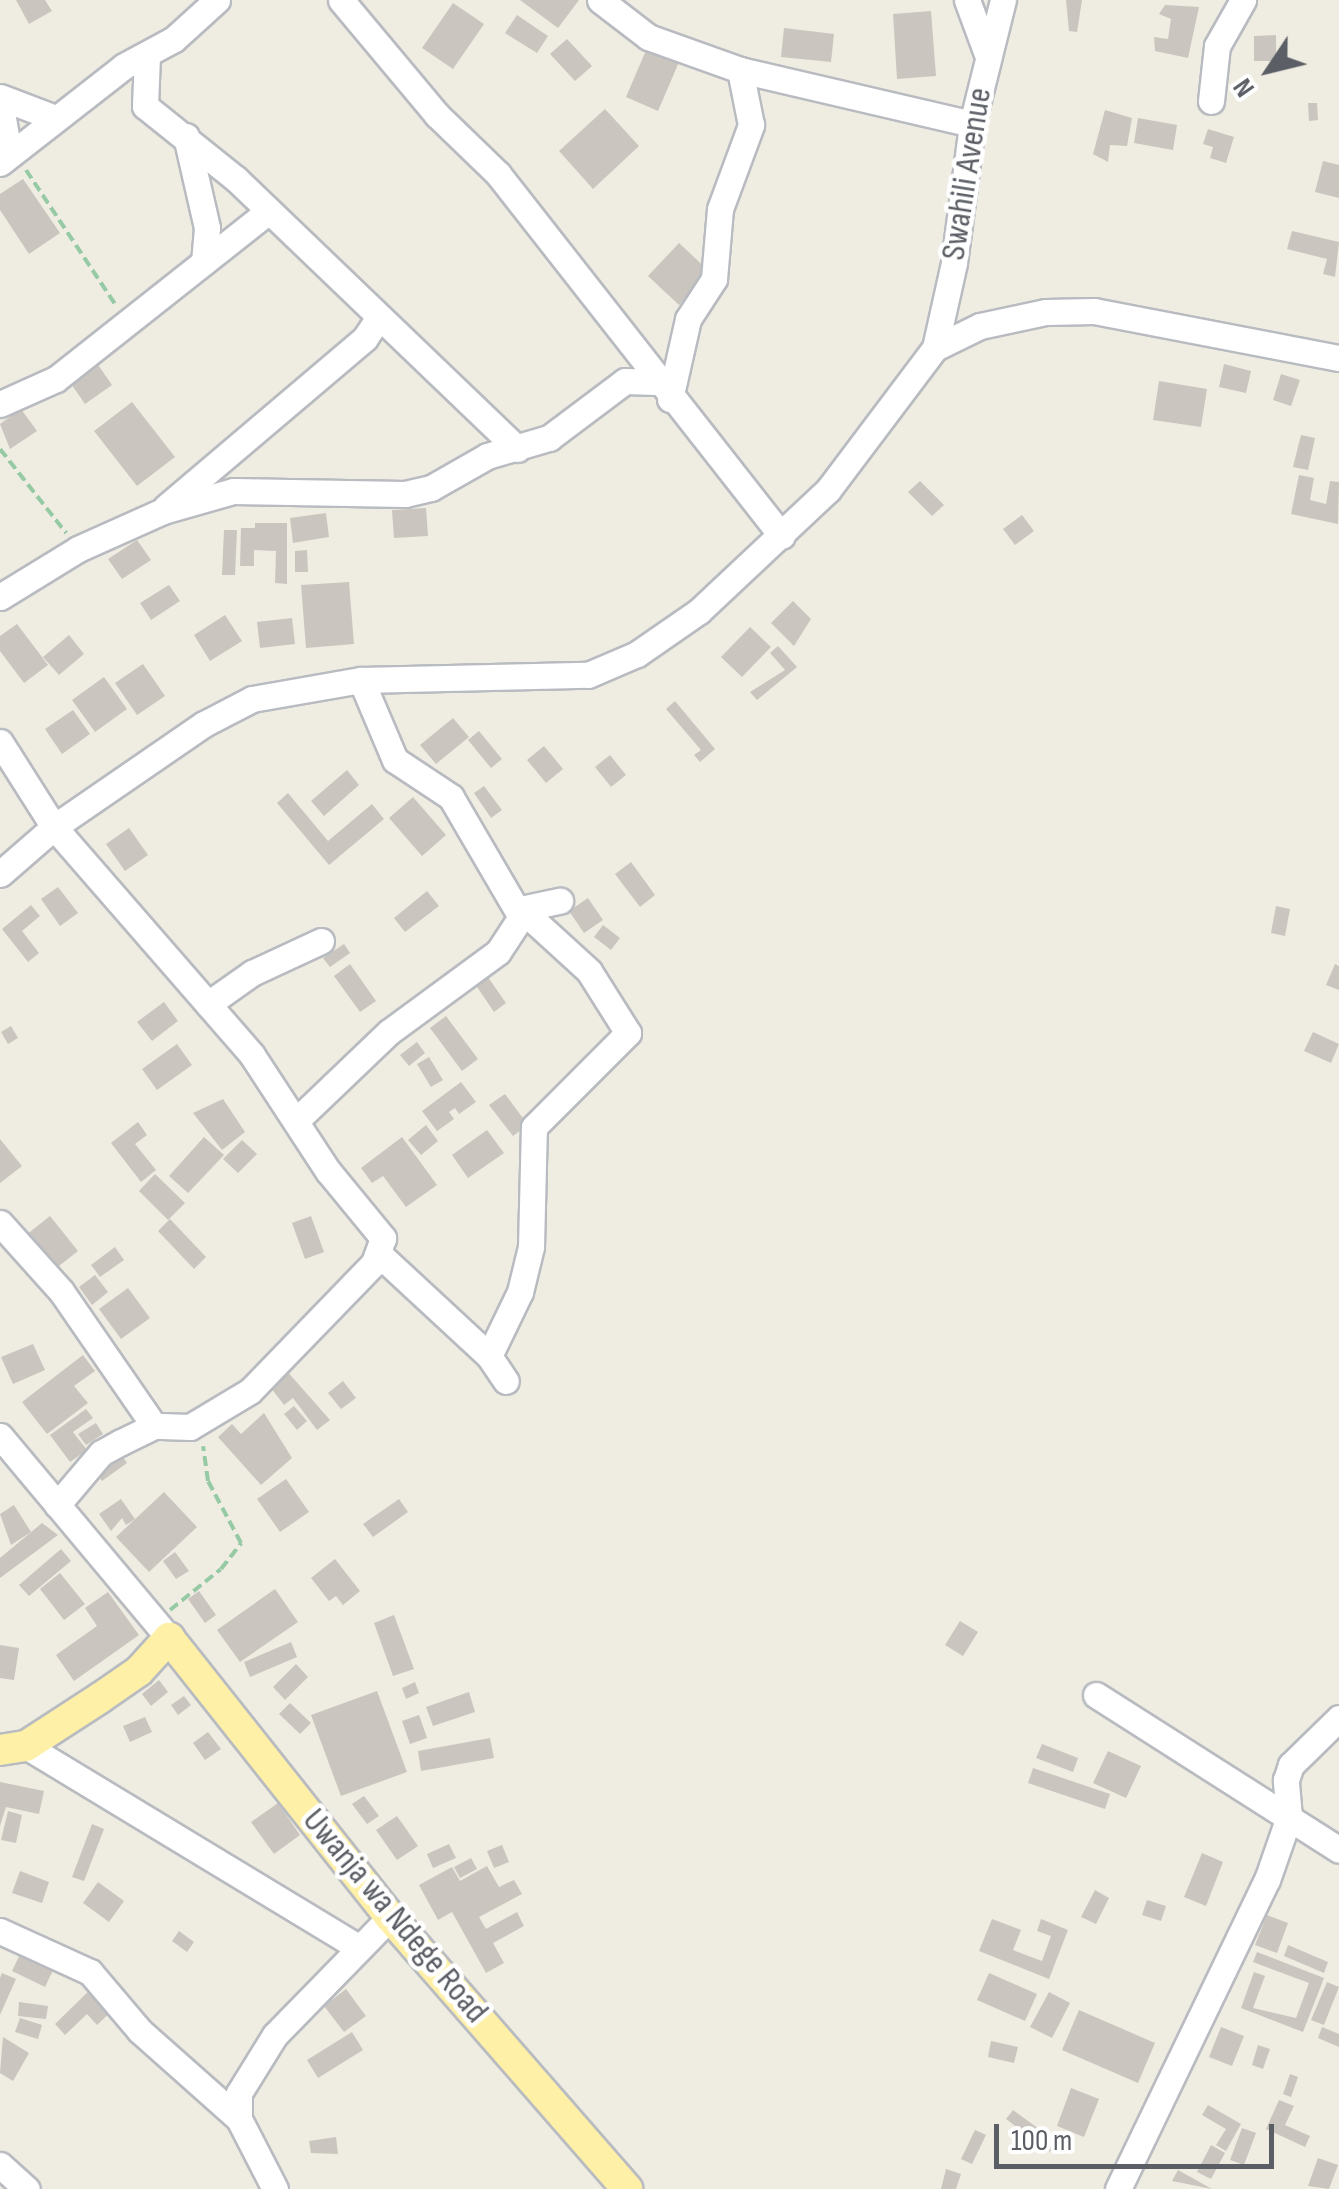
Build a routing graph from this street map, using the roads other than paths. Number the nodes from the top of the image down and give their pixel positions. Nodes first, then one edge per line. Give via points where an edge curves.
1 (217, 0) edge
2 (342, 0) edge
3 (600, 0) edge
4 (968, 0) edge
5 (1003, 0) edge
6 (1243, 0) edge
7 (987, 54) junction
8 (147, 56) junction
9 (740, 70) junction
10 (0, 99) edge
11 (1210, 101) dead end
12 (55, 118) junction
13 (972, 124) junction
14 (186, 136) junction
15 (4, 158) edge
16 (270, 210) junction
17 (204, 262) junction
18 (378, 319) junction
19 (934, 348) junction
20 (1339, 358) edge
21 (663, 390) junction
22 (0, 404) edge
23 (518, 449) junction
24 (163, 511) junction
25 (782, 536) junction
26 (0, 597) edge
27 (361, 680) junction
28 (0, 742) edge
29 (54, 827) junction
30 (0, 874) edge
31 (560, 901) dead end
32 (521, 909) junction
33 (321, 940) dead end
34 (208, 1004) junction
35 (298, 1118) junction
36 (0, 1223) edge
37 (380, 1255) junction
38 (489, 1356) junction
39 (506, 1382) dead end
40 (154, 1426) junction
41 (0, 1436) edge
42 (56, 1505) junction
43 (162, 1630) junction
44 (1096, 1695) dead end
45 (1339, 1718) edge
46 (13, 1748) edge
47 (1290, 1817) junction
48 (1339, 1850) edge
49 (390, 1916) junction
50 (0, 1931) edge
51 (359, 1948) junction
52 (238, 2118) junction
53 (0, 2164) edge
54 (27, 2189) edge
55 (274, 2189) edge
56 (628, 2189) edge
57 (1118, 2189) edge

1 - 8 street
2 - 21 street via 438,115 498,174
3 - 9 street via 648,38
4 - 7 street
5 - 7 street, Swahili Avenue
6 - 11 street via 1217,46
7 - 13 street, Swahili Avenue
8 - 12 street
8 - 14 street via 140,97
9 - 13 street
9 - 21 street via 752,125 720,209 714,278 688,319
10 - 12 street
10 - 15 street
12 - 15 street
13 - 19 street, Swahili Avenue via 954,263
14 - 16 street
14 - 17 street via 207,228
16 - 17 street
16 - 18 street
17 - 22 street via 56,379
18 - 23 street
18 - 24 street via 365,338
19 - 20 street via 1011,318 1094,312
19 - 25 street via 884,422
21 - 23 street via 625,381 549,438
21 - 25 street
23 - 24 street via 405,494 247,490
24 - 26 street via 78,549
25 - 27 street via 699,611 637,654 588,674
27 - 29 street via 252,699 204,724
27 - 32 street via 395,760 451,797
28 - 29 street
29 - 30 street
29 - 34 street
31 - 32 street
32 - 35 street via 518,928 498,952 389,1032
32 - 38 street via 589,971 628,1033 534,1127 531,1247 520,1292
33 - 34 street via 252,973
34 - 35 street
35 - 37 street via 328,1171 384,1238
36 - 40 street via 83,1320
37 - 38 street
37 - 40 street via 250,1391 190,1428
38 - 39 street
40 - 42 street via 101,1454
41 - 42 street
42 - 43 street
43 - 46 main road via 140,1671
43 - 49 main road, Uwanja wa Ndege Road
44 - 47 street
45 - 47 street via 1291,1765
46 - 51 street
47 - 48 street
47 - 57 street via 1205,2014
49 - 51 street
49 - 56 main road, Uwanja wa Ndege Road
50 - 52 street via 90,1972 140,2030
51 - 52 street via 249,2071
52 - 55 street
53 - 54 street

